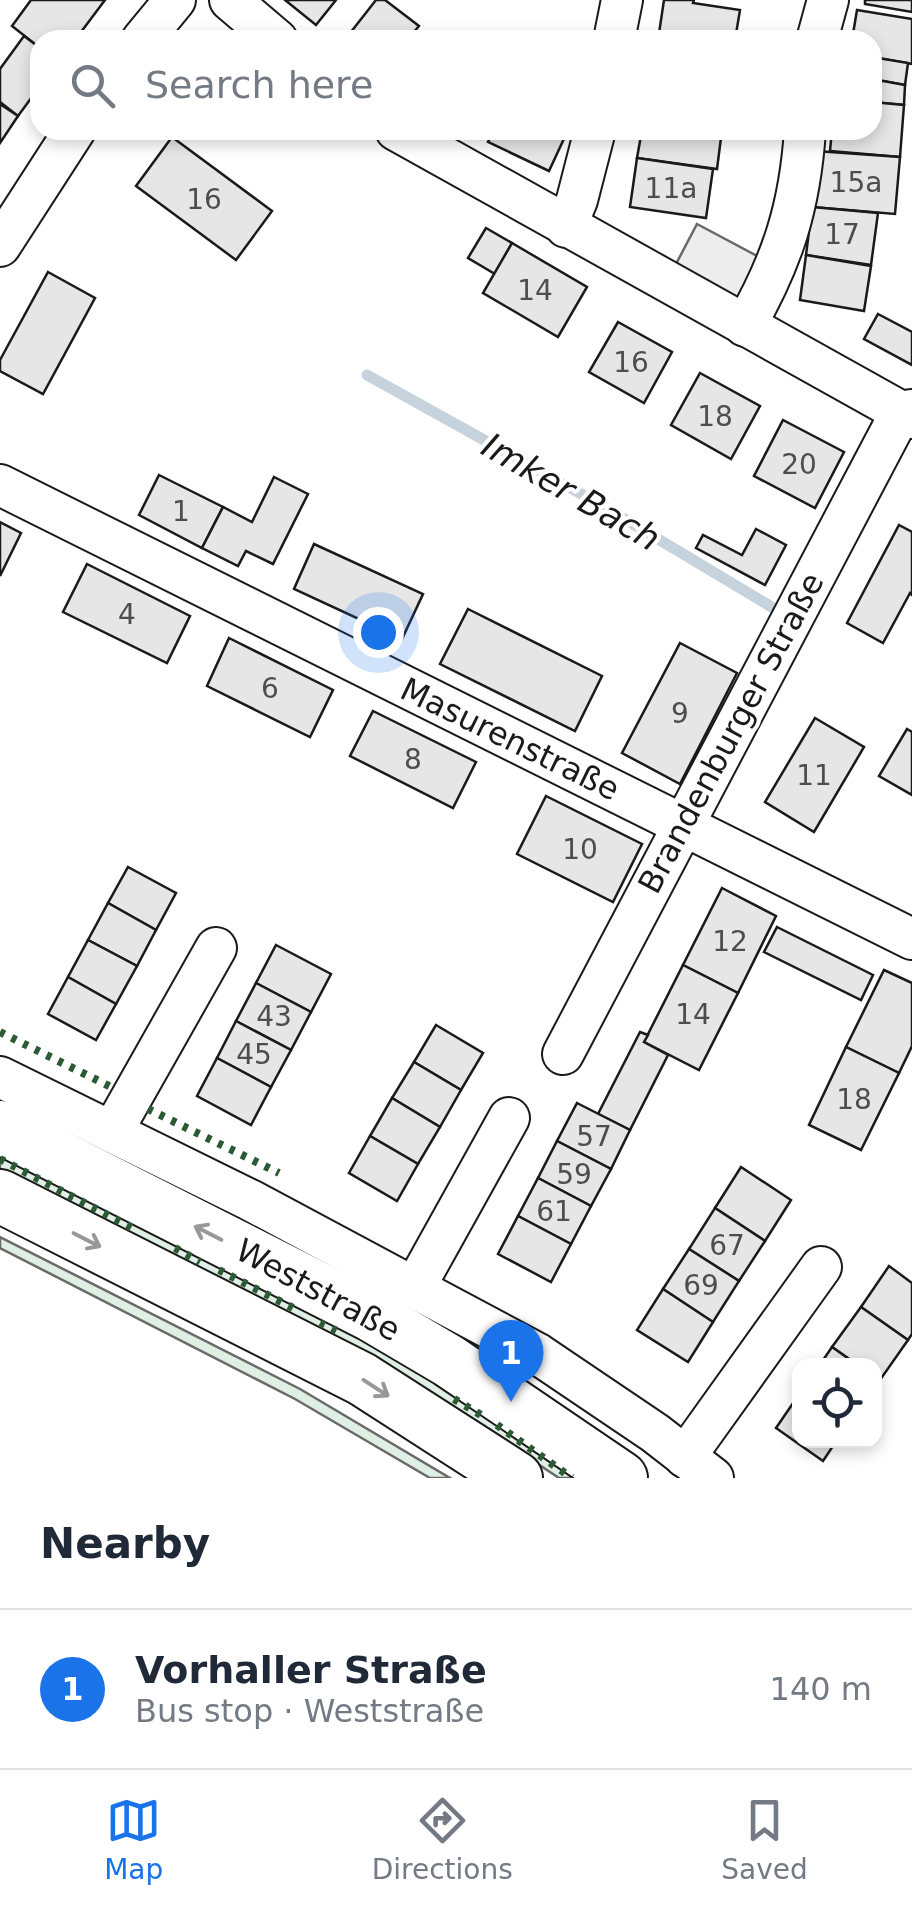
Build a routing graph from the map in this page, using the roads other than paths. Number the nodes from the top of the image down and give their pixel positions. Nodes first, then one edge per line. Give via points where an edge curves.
1 (175, 0) edge
2 (230, 0) edge
3 (622, 0) edge
4 (828, 0) edge
5 (150, 30) edge
6 (265, 30) edge
7 (616, 30) edge
8 (820, 30) edge
9 (69, 140) edge
10 (413, 140) edge
11 (592, 140) edge
12 (804, 140) edge
13 (566, 228) junction
14 (0, 246) edge
15 (745, 326) junction
16 (908, 414) edge
17 (0, 486) edge
18 (682, 825) junction
19 (912, 939) edge
20 (216, 948) dead end
21 (563, 1054) dead end
22 (0, 1076) edge
23 (508, 1118) dead end
24 (0, 1127) edge
25 (112, 1132) junction
26 (0, 1196) edge
27 (821, 1267) dead end
28 (415, 1286) junction
29 (699, 1467) edge
30 (516, 1478) edge
31 (621, 1478) edge

1 - 5 street
2 - 6 street
3 - 7 street
4 - 8 street
9 - 14 street
10 - 13 street, Brandenburger Straße
11 - 13 street
12 - 15 street via 789,236
13 - 15 street, Brandenburger Straße
15 - 16 street, Brandenburger Straße
16 - 18 street, Brandenburger Straße
17 - 18 street, Masurenstraße
18 - 19 street, Masurenstraße
18 - 21 street, Brandenburger Straße
20 - 25 street
22 - 25 street, Weststraße
23 - 28 street, Weststraße
31 -> 24 main road, Weststraße via 371,1315
25 - 28 street, Weststraße
26 -> 30 main road, Weststraße via 362,1379
27 - 29 street, Weststraße
28 - 29 street, Weststraße via 538,1354

